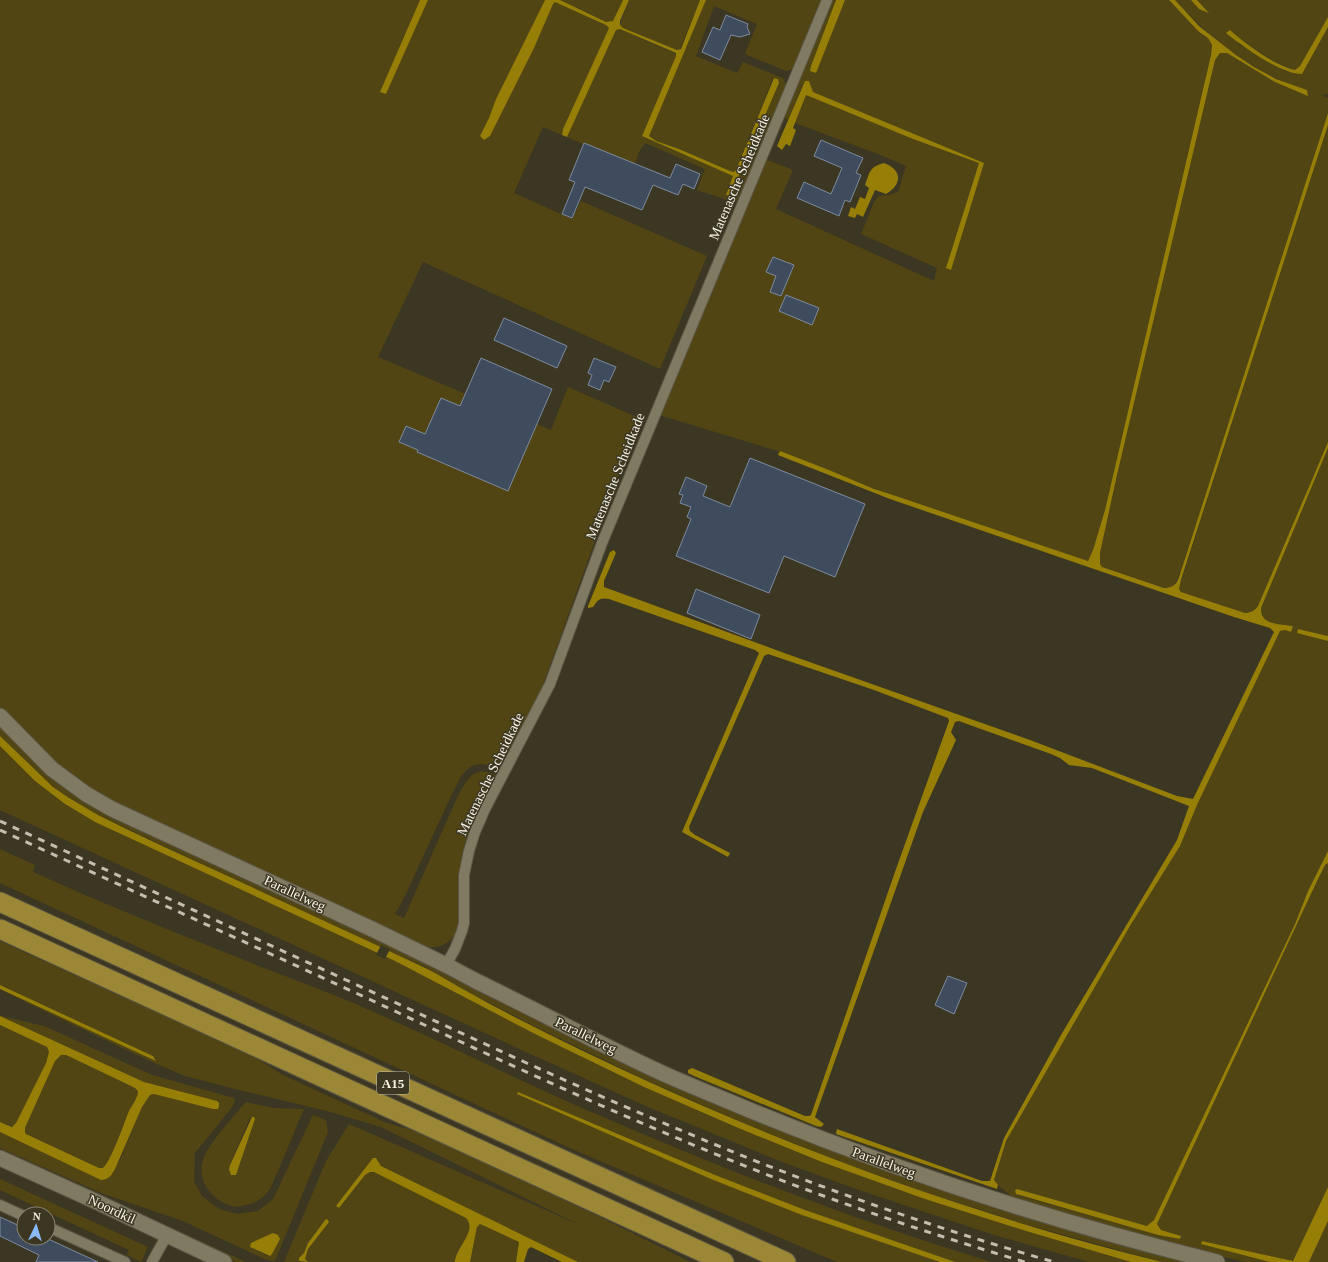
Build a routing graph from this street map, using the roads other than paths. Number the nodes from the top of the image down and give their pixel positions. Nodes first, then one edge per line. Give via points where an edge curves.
1 (827, 0) edge
2 (0, 716) edge
3 (0, 902) edge
4 (0, 929) edge
5 (446, 965) junction
6 (0, 1158) edge
7 (0, 1167) edge
8 (0, 1205) edge
9 (16, 1212) edge
10 (56, 1231) edge
11 (165, 1238) junction
12 (125, 1262) edge
13 (152, 1262) edge
14 (202, 1262) edge
15 (224, 1262) edge
16 (724, 1262) edge
17 (786, 1262) edge
18 (1217, 1262) edge

1 - 5 street, Matenasche Scheidkade via 602,543 550,684 476,832 464,875 464,923
2 - 5 street, Parallelweg via 52,769 81,791 112,809
3 - 17 highway, A15
4 - 16 highway, A15
5 - 18 street, Parallelweg via 662,1073 792,1128 926,1178 1005,1203 1136,1242
6 - 11 street, Noordkil
7 - 11 street, Noordkil
8 - 9 street
10 - 12 street
11 - 13 street
11 - 14 street, Noordkil
11 - 15 street, Noordkil

